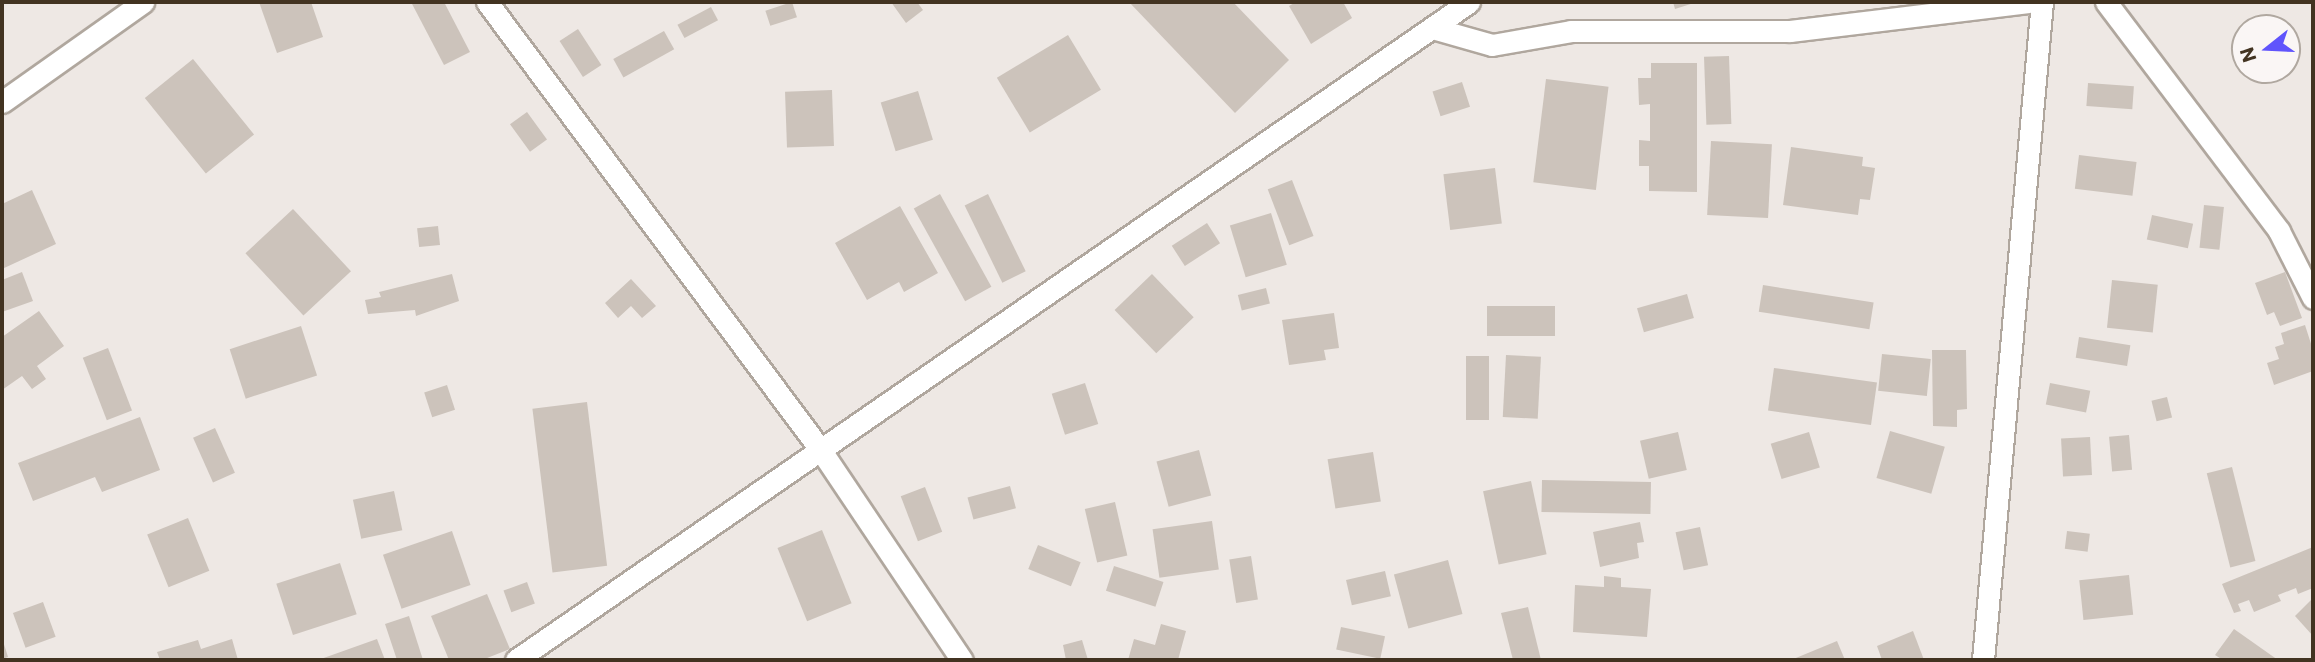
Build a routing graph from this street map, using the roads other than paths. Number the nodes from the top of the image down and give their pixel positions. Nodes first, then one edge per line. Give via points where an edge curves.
1 (143, 2) edge
2 (487, 2) edge
3 (1469, 2) edge
4 (2028, 2) edge
5 (2042, 2) edge
6 (2106, 2) edge
7 (1432, 28) junction
8 (2, 102) edge
9 (2313, 298) edge
10 (822, 452) junction
11 (516, 660) edge
12 (962, 660) edge
13 (1983, 660) edge

1 - 8 street
2 - 10 street
3 - 7 street
4 - 7 street via 1790,31 1571,31 1492,45
5 - 13 street
6 - 9 street via 2278,231
7 - 10 street
10 - 11 street
10 - 12 street

